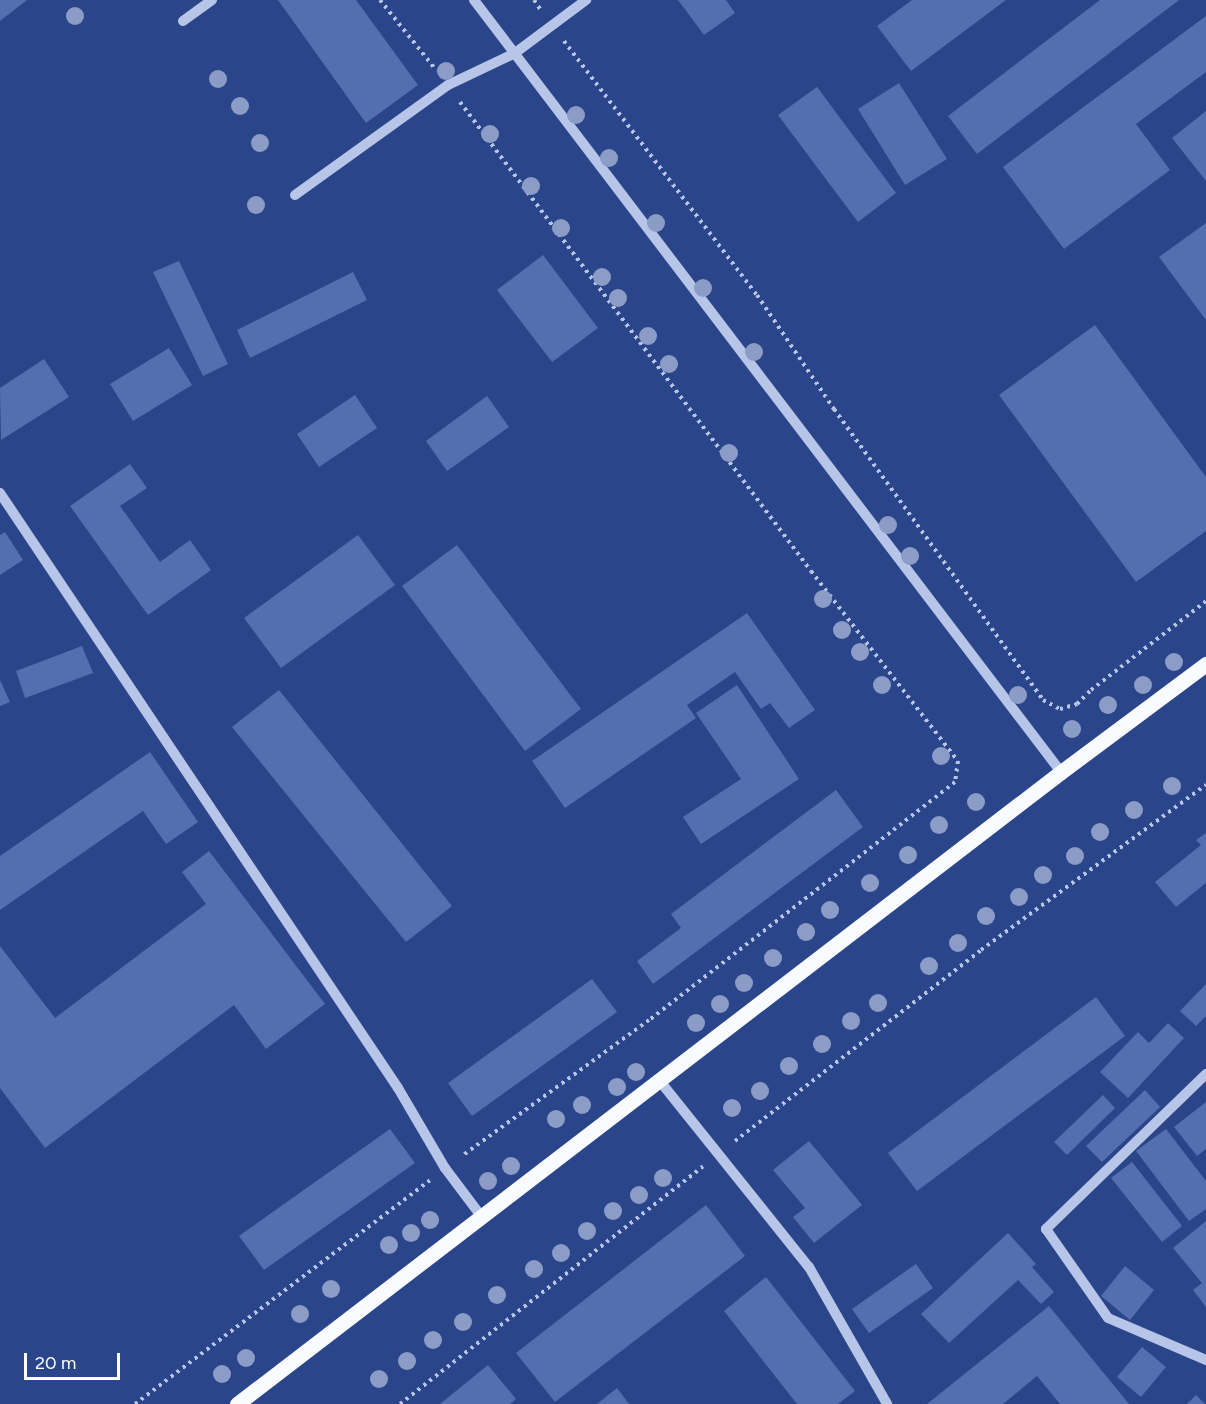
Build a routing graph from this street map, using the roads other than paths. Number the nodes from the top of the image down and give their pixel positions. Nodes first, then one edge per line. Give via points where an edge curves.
1 (212, 0) edge
2 (474, 0) edge
3 (586, 0) edge
4 (183, 21) dead end
5 (515, 53) junction
6 (295, 195) dead end
7 (0, 493) edge
8 (1206, 664) edge
9 (1060, 772) junction
10 (1206, 1074) edge
11 (659, 1080) junction
12 (482, 1216) junction
13 (1206, 1360) edge
14 (237, 1404) edge
15 (887, 1404) edge

1 - 4 street
2 - 5 street
3 - 5 street
5 - 6 street via 448,85
5 - 9 street
7 - 12 street via 398,1088 445,1168
8 - 9 main road
9 - 11 main road
10 - 13 street via 1046,1229 1108,1318
11 - 12 main road
11 - 15 street via 809,1267
12 - 14 main road

